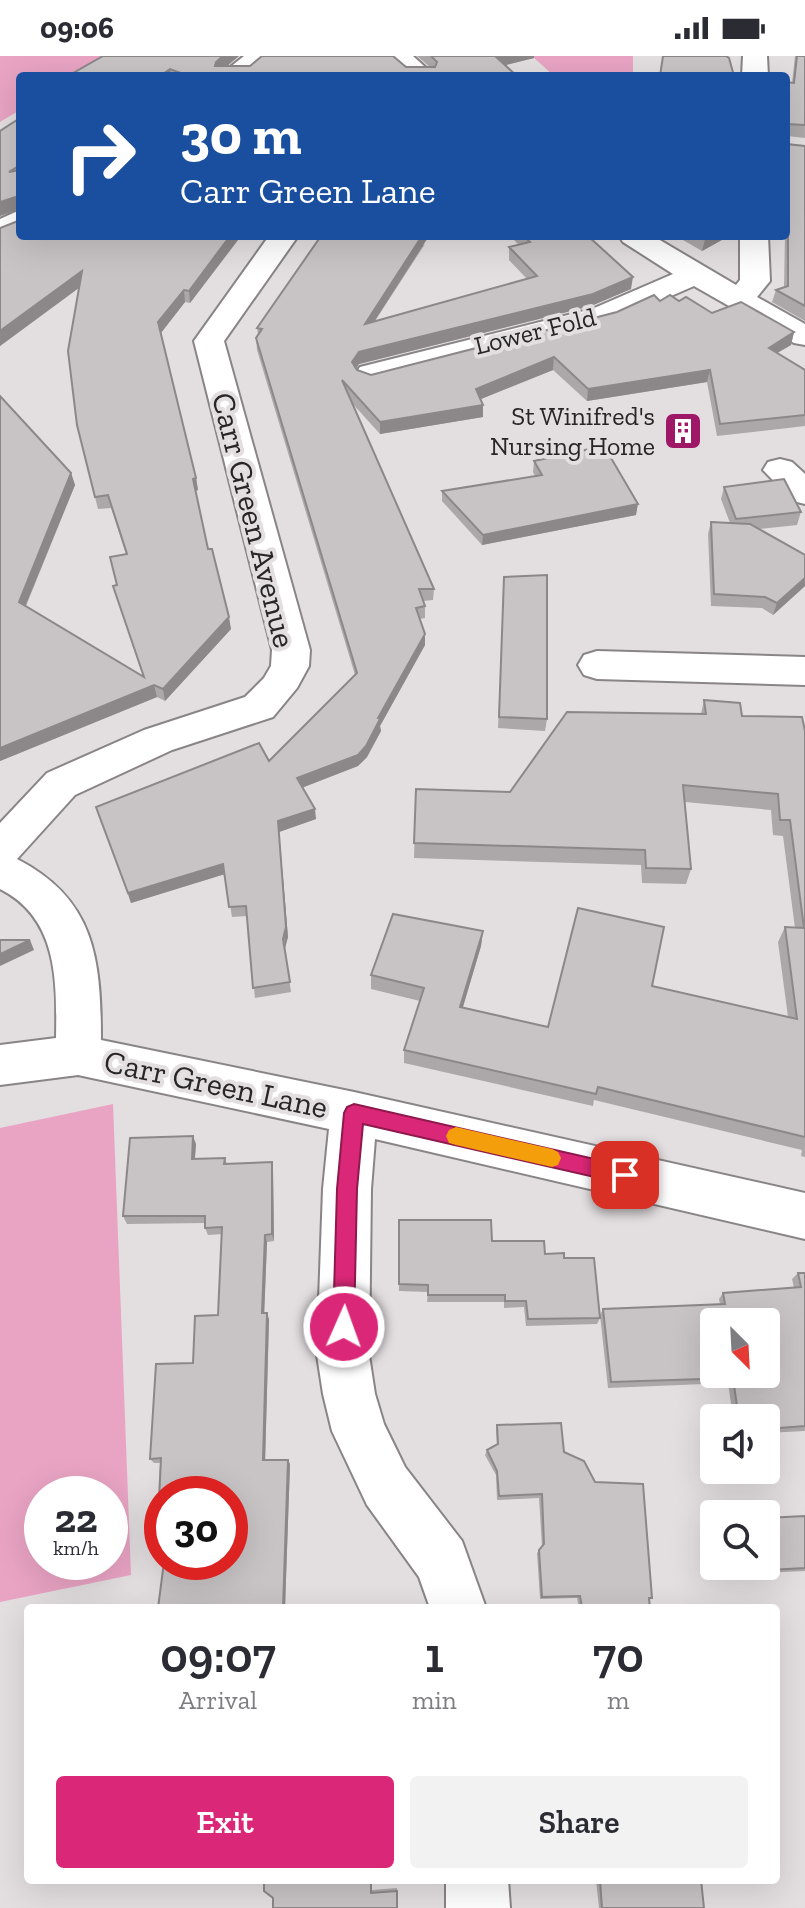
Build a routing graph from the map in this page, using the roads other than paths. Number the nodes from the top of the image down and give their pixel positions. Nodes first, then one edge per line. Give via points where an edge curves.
1 (261, 56) edge
2 (397, 56) edge
3 (238, 72) edge
4 (417, 72) edge
5 (281, 240) edge
6 (639, 240) edge
7 (754, 240) edge
8 (695, 275) junction
9 (739, 300) junction
10 (805, 336) edge
11 (371, 374) edge
12 (780, 470) dead end
13 (805, 493) edge
14 (597, 665) dead end
15 (805, 671) edge
16 (0, 850) edge
17 (0, 869) edge
18 (78, 1055) junction
19 (0, 1065) edge
20 (354, 1113) junction
21 (805, 1216) edge
22 (457, 1604) edge
23 (477, 1884) edge
24 (478, 1908) edge

1 - 3 street
2 - 4 street
5 - 16 street, Carr Green Avenue via 209,341 291,650 290,666 259,707 158,740 61,784
6 - 8 street
7 - 9 street via 755,281
8 - 9 street
8 - 11 street, Lower Fold via 603,315
9 - 10 street
12 - 13 street
14 - 15 street
17 - 18 street via 33,887 71,940 78,974
18 - 19 street, Carr Green Lane
18 - 20 street, Carr Green Lane
20 - 21 street, Carr Green Lane
20 - 22 street via 343,1355 349,1394 359,1431 386,1486 442,1561
23 - 24 street

